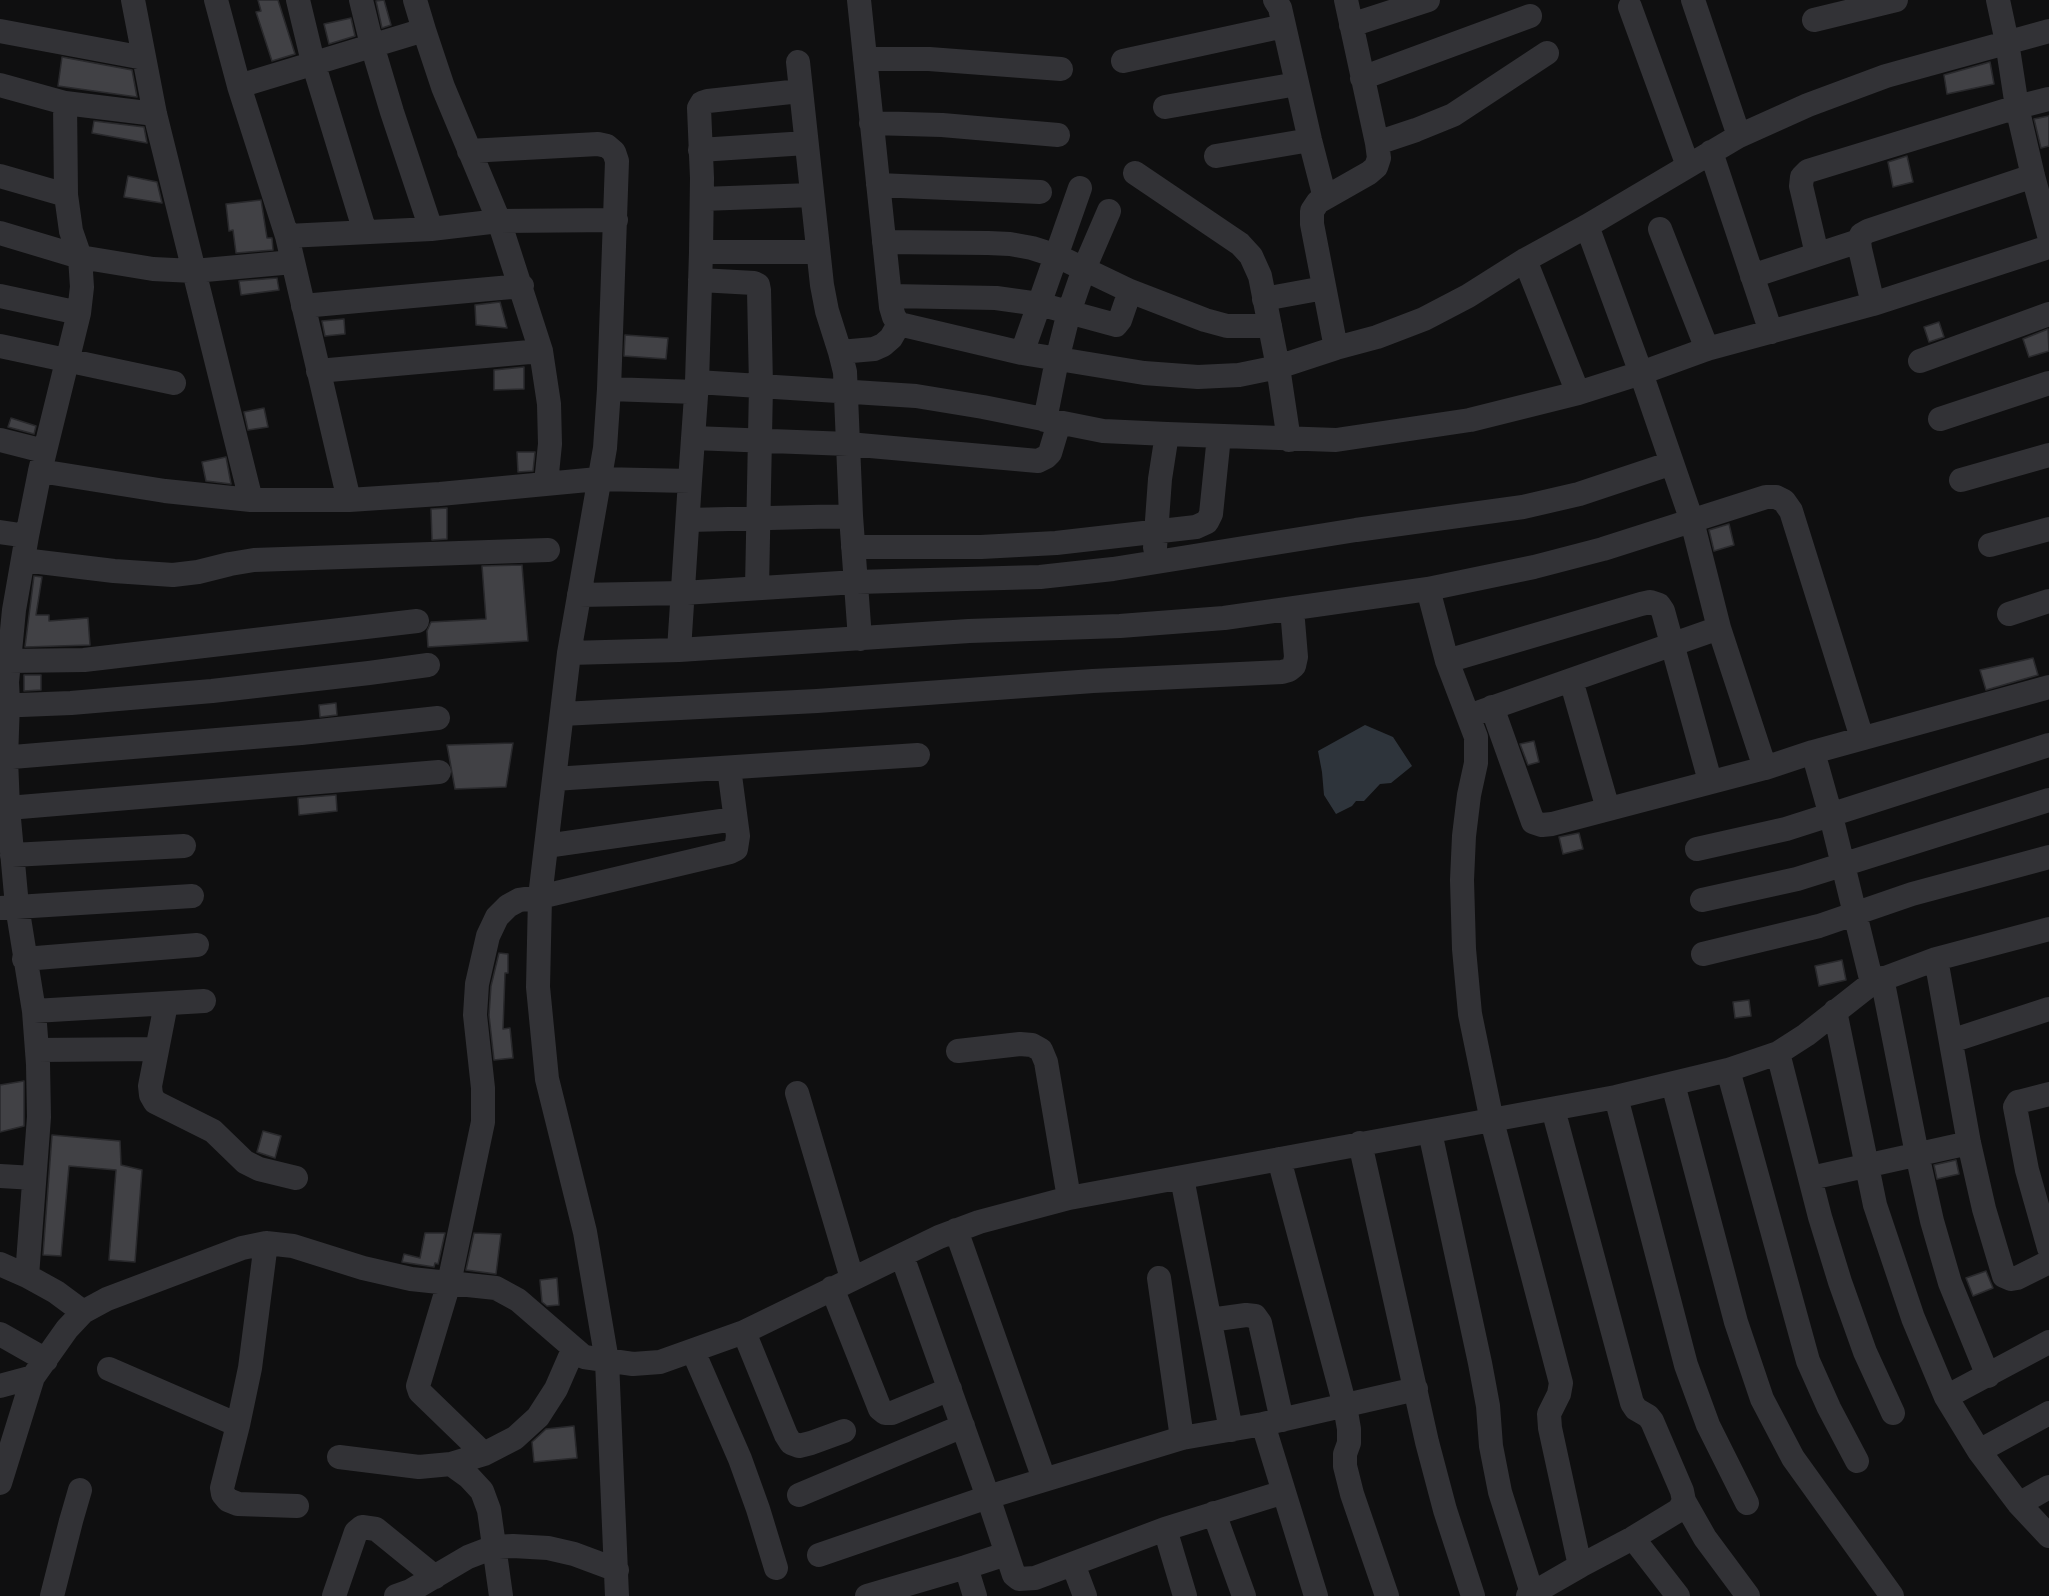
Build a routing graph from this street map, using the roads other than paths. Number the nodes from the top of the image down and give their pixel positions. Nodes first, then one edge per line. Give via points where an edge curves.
1 (133, 0) edge
2 (216, 0) edge
3 (298, 0) edge
4 (361, 0) edge
5 (415, 0) edge
6 (859, 0) edge
7 (1275, 0) edge
8 (1346, 0) edge
9 (1428, 0) edge
10 (1694, 0) edge
11 (1896, 0) edge
12 (1998, 0) edge
13 (1630, 7) dead end
14 (1530, 16) dead end
15 (1814, 20) dead end
16 (1351, 25) junction
17 (1284, 26) junction
18 (423, 30) junction
19 (0, 31) edge
20 (2049, 31) edge
21 (2007, 42) junction
22 (372, 45) junction
23 (1548, 53) dead end
24 (144, 58) junction
25 (865, 59) junction
26 (1123, 61) dead end
27 (313, 62) junction
28 (798, 62) dead end
29 (1061, 69) dead end
30 (1362, 78) junction
31 (1297, 84) junction
32 (0, 85) edge
33 (239, 86) junction
34 (800, 91) junction
35 (2049, 99) edge
36 (65, 103) junction
37 (1165, 107) dead end
38 (2017, 107) junction
39 (155, 114) junction
40 (872, 123) junction
41 (1058, 135) dead end
42 (1739, 136) junction
43 (1310, 140) junction
44 (806, 143) junction
45 (1377, 143) junction
46 (700, 150) junction
47 (469, 152) junction
48 (1711, 152) junction
49 (1216, 156) dead end
50 (1688, 166) junction
51 (1135, 173) dead end
52 (0, 176) edge
53 (2033, 176) junction
54 (878, 185) junction
55 (1080, 188) dead end
56 (1040, 192) dead end
57 (66, 195) junction
58 (812, 195) junction
59 (1325, 198) junction
60 (702, 199) junction
61 (1109, 211) dead end
62 (616, 220) junction
63 (499, 221) junction
64 (1587, 226) junction
65 (431, 229) junction
66 (1660, 229) dead end
67 (365, 232) junction
68 (0, 233) edge
69 (2049, 235) edge
70 (287, 236) junction
71 (1859, 241) junction
72 (884, 242) junction
73 (2049, 247) edge
74 (701, 252) junction
75 (818, 252) junction
76 (1817, 254) junction
77 (1057, 256) junction
78 (80, 257) junction
79 (1526, 260) junction
80 (293, 262) junction
81 (1084, 269) junction
82 (194, 271) junction
83 (1752, 276) junction
84 (700, 280) junction
85 (522, 286) junction
86 (1324, 288) junction
87 (1130, 291) junction
88 (0, 296) edge
89 (890, 296) junction
90 (1264, 298) junction
91 (1040, 304) junction
92 (1874, 304) junction
93 (303, 306) junction
94 (1069, 312) junction
95 (79, 313) junction
96 (2049, 314) edge
97 (899, 324) junction
98 (1270, 326) junction
99 (1771, 332) junction
100 (0, 346) edge
101 (1336, 348) junction
102 (1707, 349) junction
103 (541, 351) junction
104 (840, 352) junction
105 (1022, 353) junction
106 (1057, 360) junction
107 (68, 361) junction
108 (1920, 361) dead end
109 (1278, 367) junction
110 (318, 371) junction
111 (1641, 373) junction
112 (174, 383) dead end
113 (2049, 383) edge
114 (760, 386) junction
115 (696, 387) junction
116 (609, 388) junction
117 (846, 391) junction
118 (1578, 393) junction
119 (1940, 419) dead end
120 (1052, 422) junction
121 (1167, 434) junction
122 (1219, 436) junction
123 (693, 438) junction
124 (0, 440) edge
125 (1289, 440) junction
126 (759, 441) junction
127 (848, 444) junction
128 (2049, 455) edge
129 (42, 461) junction
130 (1672, 463) junction
131 (1961, 480) dead end
132 (569, 481) junction
133 (690, 481) junction
134 (251, 500) junction
135 (349, 500) junction
136 (851, 516) junction
137 (759, 518) junction
138 (688, 520) junction
139 (1692, 521) junction
140 (2049, 529) edge
141 (0, 532) edge
142 (1157, 532) junction
143 (27, 536) junction
144 (1990, 544) dead end
145 (853, 547) junction
146 (548, 550) dead end
147 (23, 560) junction
148 (1154, 563) junction
149 (856, 582) junction
150 (757, 588) junction
151 (1428, 589) junction
152 (683, 593) junction
153 (579, 595) junction
154 (2049, 601) edge
155 (1292, 609) junction
156 (2008, 614) dead end
157 (417, 621) dead end
158 (1719, 628) junction
159 (860, 639) junction
160 (1672, 645) junction
161 (679, 650) junction
162 (569, 653) junction
163 (8, 661) junction
164 (1448, 661) junction
165 (428, 665) dead end
166 (1571, 680) junction
167 (2049, 687) edge
168 (4, 701) edge
169 (1492, 707) junction
170 (562, 714) junction
171 (1469, 715) junction
172 (438, 718) dead end
173 (1862, 738) junction
174 (2049, 745) edge
175 (1813, 752) junction
176 (918, 755) dead end
177 (3, 759) edge
178 (729, 768) junction
179 (1765, 768) junction
180 (439, 772) dead end
181 (554, 779) junction
182 (1710, 781) junction
183 (2049, 800) edge
184 (8, 808) junction
185 (1608, 809) junction
186 (1831, 816) junction
187 (735, 819) junction
188 (184, 846) dead end
189 (546, 846) junction
190 (1697, 849) dead end
191 (12, 855) junction
192 (2049, 856) edge
193 (1843, 866) junction
194 (192, 896) dead end
195 (530, 898) junction
196 (1702, 900) dead end
197 (8, 907) edge
198 (1855, 913) junction
199 (2049, 929) edge
200 (197, 945) dead end
201 (15, 949) edge
202 (1703, 954) dead end
203 (1936, 959) junction
204 (1877, 980) junction
205 (204, 1001) dead end
206 (166, 1004) junction
207 (2049, 1009) edge
208 (34, 1011) junction
209 (1835, 1011) junction
210 (1951, 1041) junction
211 (157, 1049) junction
212 (37, 1050) junction
213 (957, 1051) dead end
214 (1778, 1053) junction
215 (1728, 1070) junction
216 (1673, 1084) junction
217 (797, 1093) dead end
218 (2049, 1094) edge
219 (1616, 1097) junction
220 (1553, 1109) junction
221 (1492, 1121) junction
222 (1430, 1132) junction
223 (1360, 1143) junction
224 (1969, 1143) junction
225 (1917, 1154) junction
226 (1279, 1159) junction
227 (1867, 1164) junction
228 (2038, 1167) edge
229 (0, 1176) edge
230 (34, 1178) junction
231 (296, 1178) dead end
232 (1182, 1178) junction
233 (1810, 1178) junction
234 (1069, 1198) junction
235 (957, 1230) junction
236 (266, 1243) junction
237 (2049, 1248) edge
238 (902, 1256) junction
239 (2049, 1262) edge
240 (0, 1264) edge
241 (27, 1276) junction
242 (1159, 1278) dead end
243 (842, 1283) junction
244 (448, 1284) junction
245 (83, 1312) junction
246 (1210, 1320) junction
247 (744, 1332) junction
248 (0, 1334) edge
249 (2049, 1342) edge
250 (693, 1351) junction
251 (590, 1357) junction
252 (39, 1369) junction
253 (109, 1369) dead end
254 (1988, 1376) junction
255 (0, 1386) edge
256 (950, 1389) junction
257 (1416, 1389) junction
258 (1946, 1397) junction
259 (1345, 1406) junction
260 (1893, 1413) dead end
261 (2049, 1413) edge
262 (1273, 1422) junction
263 (238, 1425) junction
264 (963, 1426) junction
265 (1231, 1430) junction
266 (844, 1431) dead end
267 (1182, 1438) junction
268 (1979, 1451) junction
269 (484, 1454) junction
270 (339, 1457) dead end
271 (1857, 1461) dead end
272 (451, 1464) junction
273 (1044, 1479) junction
274 (0, 1483) edge
275 (2049, 1487) edge
276 (81, 1490) dead end
277 (1284, 1492) junction
278 (800, 1495) dead end
279 (988, 1497) junction
280 (1684, 1501) junction
281 (1747, 1503) dead end
282 (2019, 1504) junction
283 (297, 1506) dead end
284 (1214, 1513) junction
285 (1165, 1529) junction
286 (2049, 1536) edge
287 (1633, 1538) junction
288 (494, 1547) junction
289 (1006, 1554) junction
290 (819, 1555) dead end
291 (1073, 1564) junction
292 (1580, 1566) junction
293 (966, 1567) junction
294 (776, 1568) dead end
295 (617, 1570) junction
296 (435, 1577) junction
297 (1038, 1587) edge
298 (1530, 1595) edge
299 (1675, 1595) edge
300 (52, 1596) edge
301 (334, 1596) edge
302 (396, 1596) edge
303 (501, 1596) edge
304 (617, 1596) edge
305 (867, 1596) edge
306 (975, 1596) edge
307 (1084, 1596) edge
308 (1185, 1596) edge
309 (1244, 1596) edge
310 (1316, 1596) edge
311 (1387, 1596) edge
312 (1473, 1596) edge
313 (1748, 1596) edge
314 (1892, 1596) edge

1 - 24 street
2 - 33 street
3 - 27 street
4 - 22 street
5 - 18 street
6 - 25 street
7 - 17 street
8 - 16 street
9 - 16 street
10 - 42 street
11 - 15 street
12 - 21 street
13 - 50 street
14 - 30 street
16 - 30 street
17 - 26 street
17 - 31 street
18 - 22 street
18 - 47 street
19 - 24 street
20 - 21 street
21 - 38 street
21 - 42 street via 1886,76
22 - 27 street
22 - 65 street
23 - 45 street via 1453,115
24 - 39 street
25 - 29 street via 929,59
25 - 40 street
27 - 33 street
27 - 67 street
28 - 34 street
30 - 45 street
31 - 37 street
31 - 43 street
32 - 36 street
33 - 70 street
34 - 44 street
34 - 46 street via 702,103
35 - 38 street
36 - 39 street
36 - 57 street
38 - 53 street
38 - 76 street via 1808,171 1801,186
39 - 82 street
40 - 41 street
40 - 54 street
42 - 48 street
43 - 49 street
43 - 59 street
44 - 46 street
44 - 58 street
45 - 59 street via 1376,167
46 - 60 street
47 - 62 street via 607,146 617,161
47 - 63 street
48 - 50 street
48 - 83 street
50 - 64 street
51 - 90 street via 1240,244 1256,266
52 - 57 street
53 - 69 street
53 - 71 street via 1868,231
54 - 56 street
54 - 72 street
55 - 77 street
57 - 78 street via 71,231
58 - 60 street
58 - 75 street
59 - 86 street via 1312,211
60 - 74 street
61 - 81 street
62 - 63 street
62 - 116 street
63 - 65 street
63 - 85 street
64 - 79 street
64 - 111 street
65 - 67 street
66 - 102 street
67 - 70 street
68 - 78 street
70 - 80 street
71 - 76 street
71 - 92 street
72 - 77 street via 1010,244
72 - 89 street
73 - 92 street
74 - 75 street
74 - 84 street
75 - 104 street via 827,311
76 - 83 street
77 - 81 street
77 - 91 street
78 - 82 street via 153,269
78 - 95 street
79 - 101 street via 1424,319
79 - 118 street
80 - 82 street
80 - 93 street
81 - 87 street
81 - 94 street
82 - 134 street
83 - 99 street
84 - 114 street via 758,285
84 - 115 street
85 - 93 street
85 - 103 street
86 - 90 street
86 - 101 street
87 - 94 street via 1116,325
87 - 98 street via 1227,326
88 - 95 street
89 - 91 street via 996,298
89 - 97 street
90 - 98 street
91 - 94 street
91 - 105 street
92 - 99 street
93 - 110 street
94 - 106 street
95 - 107 street
96 - 108 street
97 - 104 street via 883,345
97 - 105 street
98 - 109 street
99 - 102 street
100 - 107 street
101 - 109 street
102 - 111 street
103 - 110 street
103 - 132 street via 550,444
104 - 117 street
105 - 106 street
106 - 109 street via 1144,374 1198,377 1239,375
106 - 120 street
107 - 112 street
107 - 129 street
109 - 125 street
110 - 135 street
111 - 118 street
111 - 130 street
113 - 119 street
114 - 115 street
114 - 117 street
114 - 126 street
115 - 116 street
115 - 123 street
116 - 132 street via 605,448
117 - 120 street via 983,406
117 - 127 street
118 - 125 street via 1459,422 1336,440
120 - 121 street via 1103,431
120 - 127 street via 1050,453 1038,461
121 - 122 street
121 - 142 street
122 - 125 street
122 - 142 street via 1207,522
123 - 126 street
123 - 133 street
124 - 129 street
126 - 127 street
126 - 137 street
127 - 136 street
128 - 131 street
129 - 134 street via 165,491
129 - 143 street
130 - 139 street
130 - 148 street via 1579,494 1523,507
132 - 133 street
132 - 135 street
132 - 153 street
133 - 138 street
134 - 135 street
136 - 137 street
136 - 145 street
137 - 138 street
137 - 150 street
138 - 152 street
139 - 151 street via 1534,567
139 - 158 street
139 - 173 street via 1766,498 1784,501 1791,511
140 - 144 street
141 - 143 street
142 - 145 street via 1056,543
142 - 148 street
143 - 147 street
145 - 149 street
146 - 147 street via 254,560 173,575
147 - 163 street
148 - 149 street via 1040,577
149 - 150 street
149 - 159 street
150 - 152 street
151 - 155 street
151 - 164 street
152 - 153 street
152 - 161 street
153 - 162 street
154 - 156 street
155 - 159 street via 1132,625
155 - 170 street via 1296,657 1294,666 1282,672
157 - 163 street via 84,660
158 - 160 street
158 - 179 street
159 - 161 street
160 - 164 street via 1663,611 1650,602
160 - 166 street
160 - 182 street
161 - 162 street
162 - 170 street
163 - 168 street
164 - 171 street
165 - 168 street via 95,701 40,705
166 - 169 street
166 - 185 street
167 - 173 street
168 - 177 street
169 - 171 street
169 - 185 street via 1533,822 1552,824
170 - 181 street
171 - 221 street via 1476,737 1476,763 1464,836 1464,949 1470,1014
172 - 177 street
173 - 175 street
174 - 186 street
175 - 179 street
175 - 186 street
176 - 178 street
177 - 184 street
178 - 181 street
178 - 187 street
179 - 182 street
180 - 184 street
181 - 189 street
182 - 185 street
183 - 193 street
184 - 191 street
186 - 190 street
186 - 193 street
187 - 189 street
187 - 195 street via 738,843 730,852
188 - 191 street
189 - 195 street
191 - 197 street
192 - 198 street
193 - 196 street via 1757,890
193 - 198 street
194 - 197 street
195 - 244 street via 497,917 488,936 477,984 483,1122
195 - 251 street via 547,1079 585,1232
197 - 201 street
198 - 202 street via 1789,934
198 - 204 street
199 - 203 street
200 - 201 street
201 - 208 street
203 - 204 street
203 - 210 street
204 - 209 street
204 - 225 street
205 - 206 street
206 - 208 street
206 - 211 street
207 - 210 street
208 - 212 street
209 - 214 street
209 - 227 street
210 - 224 street
211 - 212 street
211 - 231 street via 150,1086 155,1102 213,1131 259,1170
212 - 230 street via 39,1117
213 - 234 street via 1020,1044 1041,1050
214 - 215 street
214 - 233 street
215 - 216 street
215 - 271 street via 1808,1361
216 - 219 street
216 - 314 street via 1736,1322 1762,1399 1793,1458
217 - 243 street
218 - 228 street via 2018,1102 2015,1107
219 - 220 street
219 - 281 street via 1686,1365 1708,1425
220 - 221 street
220 - 280 street via 1632,1403 1652,1421
221 - 222 street
221 - 292 street via 1561,1383 1550,1414 1550,1428
222 - 223 street
222 - 298 street via 1480,1363 1500,1492
223 - 226 street
223 - 257 street
224 - 225 street
224 - 239 street via 2004,1276 2017,1278
225 - 227 street
225 - 254 street via 1950,1283
226 - 232 street
226 - 259 street
227 - 233 street
227 - 258 street via 1891,1256
228 - 237 street
229 - 230 street
230 - 241 street
232 - 234 street
232 - 246 street
233 - 260 street via 1840,1282 1865,1352
234 - 235 street
235 - 238 street
235 - 273 street
236 - 244 street via 293,1246 411,1279
236 - 245 street via 242,1248 127,1291
236 - 263 street via 255,1336
238 - 243 street
238 - 256 street
240 - 241 street
241 - 245 street
242 - 267 street
243 - 247 street
243 - 256 street via 880,1409 892,1413
244 - 251 street via 496,1288 518,1300
244 - 269 street via 418,1386
245 - 252 street
246 - 262 street via 1246,1315 1255,1316 1260,1323
246 - 265 street
247 - 250 street
247 - 266 street via 790,1443 799,1446
248 - 252 street
249 - 254 street
250 - 251 street via 660,1362 633,1364
250 - 294 street via 740,1459
251 - 269 street via 556,1389 538,1417 515,1437
251 - 295 street
252 - 255 street
252 - 274 street
253 - 263 street
254 - 258 street
256 - 264 street
257 - 259 street
257 - 312 street via 1445,1510
258 - 268 street
259 - 262 street
259 - 311 street via 1349,1429 1345,1454 1352,1494
261 - 268 street
262 - 265 street
262 - 277 street
263 - 283 street via 223,1494 238,1504
264 - 278 street
264 - 279 street
265 - 267 street
267 - 273 street
268 - 282 street
269 - 272 street
270 - 272 street via 419,1467
272 - 288 street via 482,1491
273 - 279 street
275 - 282 street
276 - 300 street
277 - 284 street
277 - 310 street
279 - 289 street
279 - 290 street
280 - 287 street via 1679,1510
280 - 313 street via 1705,1538
282 - 286 street
284 - 285 street
284 - 309 street
285 - 291 street
285 - 308 street
287 - 292 street
287 - 299 street
288 - 295 street via 548,1548
288 - 296 street
288 - 303 street
289 - 293 street
289 - 297 street via 1014,1575
291 - 297 street
291 - 307 street
292 - 298 street
293 - 305 street
293 - 306 street
295 - 304 street
296 - 301 street via 376,1529 362,1527 356,1532
296 - 302 street

